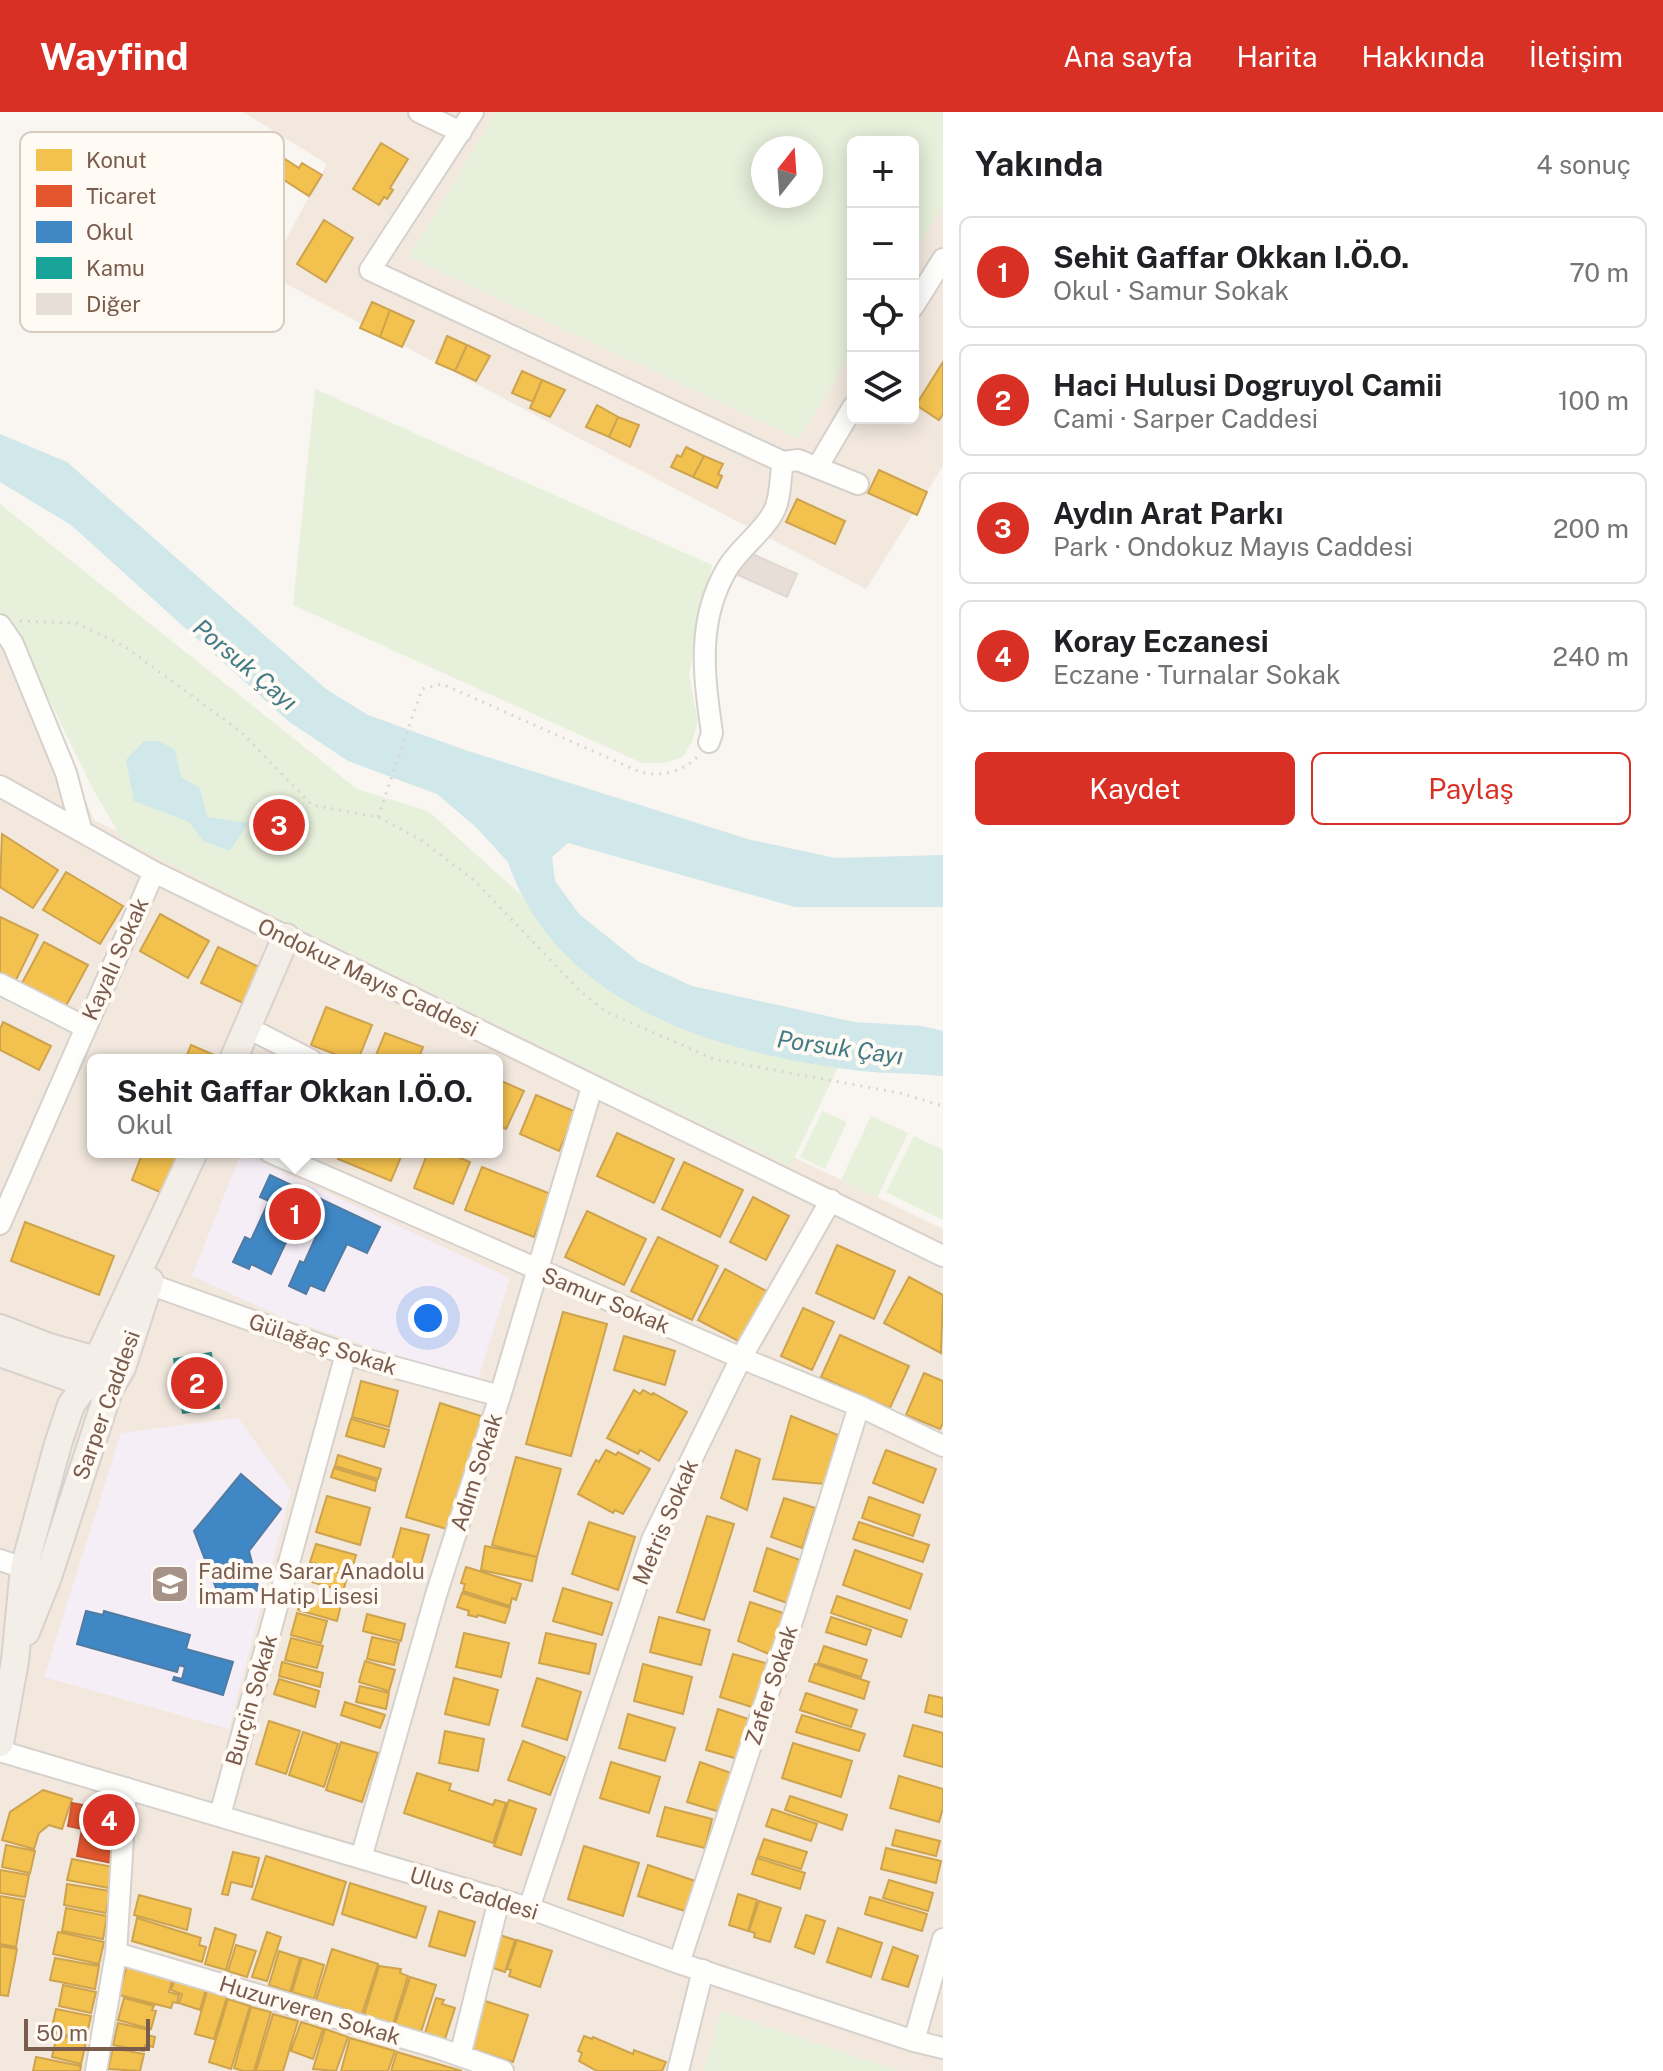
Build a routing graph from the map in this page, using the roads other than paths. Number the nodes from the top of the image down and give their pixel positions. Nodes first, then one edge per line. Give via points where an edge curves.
1 (419, 112) edge
2 (473, 112) edge
3 (461, 132) junction
4 (943, 259) edge
5 (919, 297) edge
6 (847, 417) edge
7 (783, 462) junction
8 (818, 466) junction
9 (858, 484) dead end
10 (8, 623) edge
11 (709, 742) road end
12 (0, 786) edge
13 (81, 829) junction
14 (154, 872) junction
15 (292, 940) junction
16 (0, 984) edge
17 (85, 1027) junction
18 (260, 1034) junction
19 (236, 1054) edge
20 (252, 1054) edge
21 (299, 1054) edge
22 (592, 1087) junction
23 (191, 1158) edge
24 (205, 1158) edge
25 (284, 1158) edge
26 (9, 1175) edge
27 (831, 1200) junction
28 (0, 1224) edge
29 (943, 1256) edge
30 (537, 1269) junction
31 (149, 1284) junction
32 (0, 1328) edge
33 (0, 1353) edge
34 (346, 1354) junction
35 (741, 1358) junction
36 (104, 1375) junction
37 (500, 1396) junction
38 (859, 1406) junction
39 (943, 1446) edge
40 (24, 1568) edge
41 (0, 1743) edge
42 (0, 1751) edge
43 (126, 1788) junction
44 (220, 1815) junction
45 (361, 1858) junction
46 (499, 1900) junction
47 (529, 1908) junction
48 (943, 1939) edge
49 (116, 1953) junction
50 (679, 1963) junction
51 (703, 1970) junction
52 (914, 2041) junction
53 (943, 2048) edge
54 (460, 2056) junction
55 (96, 2071) edge
56 (503, 2071) edge
57 (678, 2071) edge

1 - 3 street
2 - 3 street
3 - 7 street via 370,270
4 - 5 street
6 - 8 street
7 - 8 street
7 - 11 street via 775,510 727,568 711,603 704,636
8 - 9 street
10 - 13 street via 66,773
12 - 13 street, Ondokuz Mayıs Caddesi
13 - 14 street, Ondokuz Mayıs Caddesi
14 - 15 street, Ondokuz Mayıs Caddesi
14 - 17 street, Kayalı Sokak
15 - 18 main road
15 - 19 main road
15 - 22 street, Ondokuz Mayıs Caddesi
16 - 17 street
17 - 26 street, Kayalı Sokak
18 - 20 main road
18 - 21 street
22 - 27 street, Ondokuz Mayıs Caddesi
22 - 30 street, Adım Sokak
23 - 36 main road, Sarper Caddesi
24 - 31 main road, Sarper Caddesi
25 - 30 street, Samur Sokak
26 - 28 street, Kayalı Sokak
27 - 29 street, Ondokuz Mayıs Caddesi
27 - 35 street, Metris Sokak
30 - 35 street, Samur Sokak
30 - 37 street, Adım Sokak
31 - 34 street, Gülağaç Sokak
31 - 36 main road, Sarper Caddesi
32 - 36 main road
33 - 36 main road
34 - 37 street, Gülağaç Sokak
34 - 44 street, Burçin Sokak
35 - 38 street, Samur Sokak
35 - 47 street, Metris Sokak via 652,1540
36 - 40 main road, Sarper Caddesi via 71,1405
37 - 45 street, Adım Sokak
38 - 39 street, Samur Sokak
38 - 50 street, Zafer Sokak
40 - 41 main road, Sarper Caddesi
42 - 43 street, Ulus Caddesi
43 - 44 street, Ulus Caddesi
43 - 49 street
44 - 45 street, Ulus Caddesi
45 - 46 street, Ulus Caddesi
46 - 47 street, Ulus Caddesi
46 - 54 street
47 - 50 street, Ulus Caddesi
48 - 52 street
49 - 54 street, Huzurveren Sokak
49 - 55 street
50 - 51 street, Ulus Caddesi
51 - 52 street, Ulus Caddesi
51 - 57 street
52 - 53 street, Ulus Caddesi
54 - 56 street, Huzurveren Sokak

